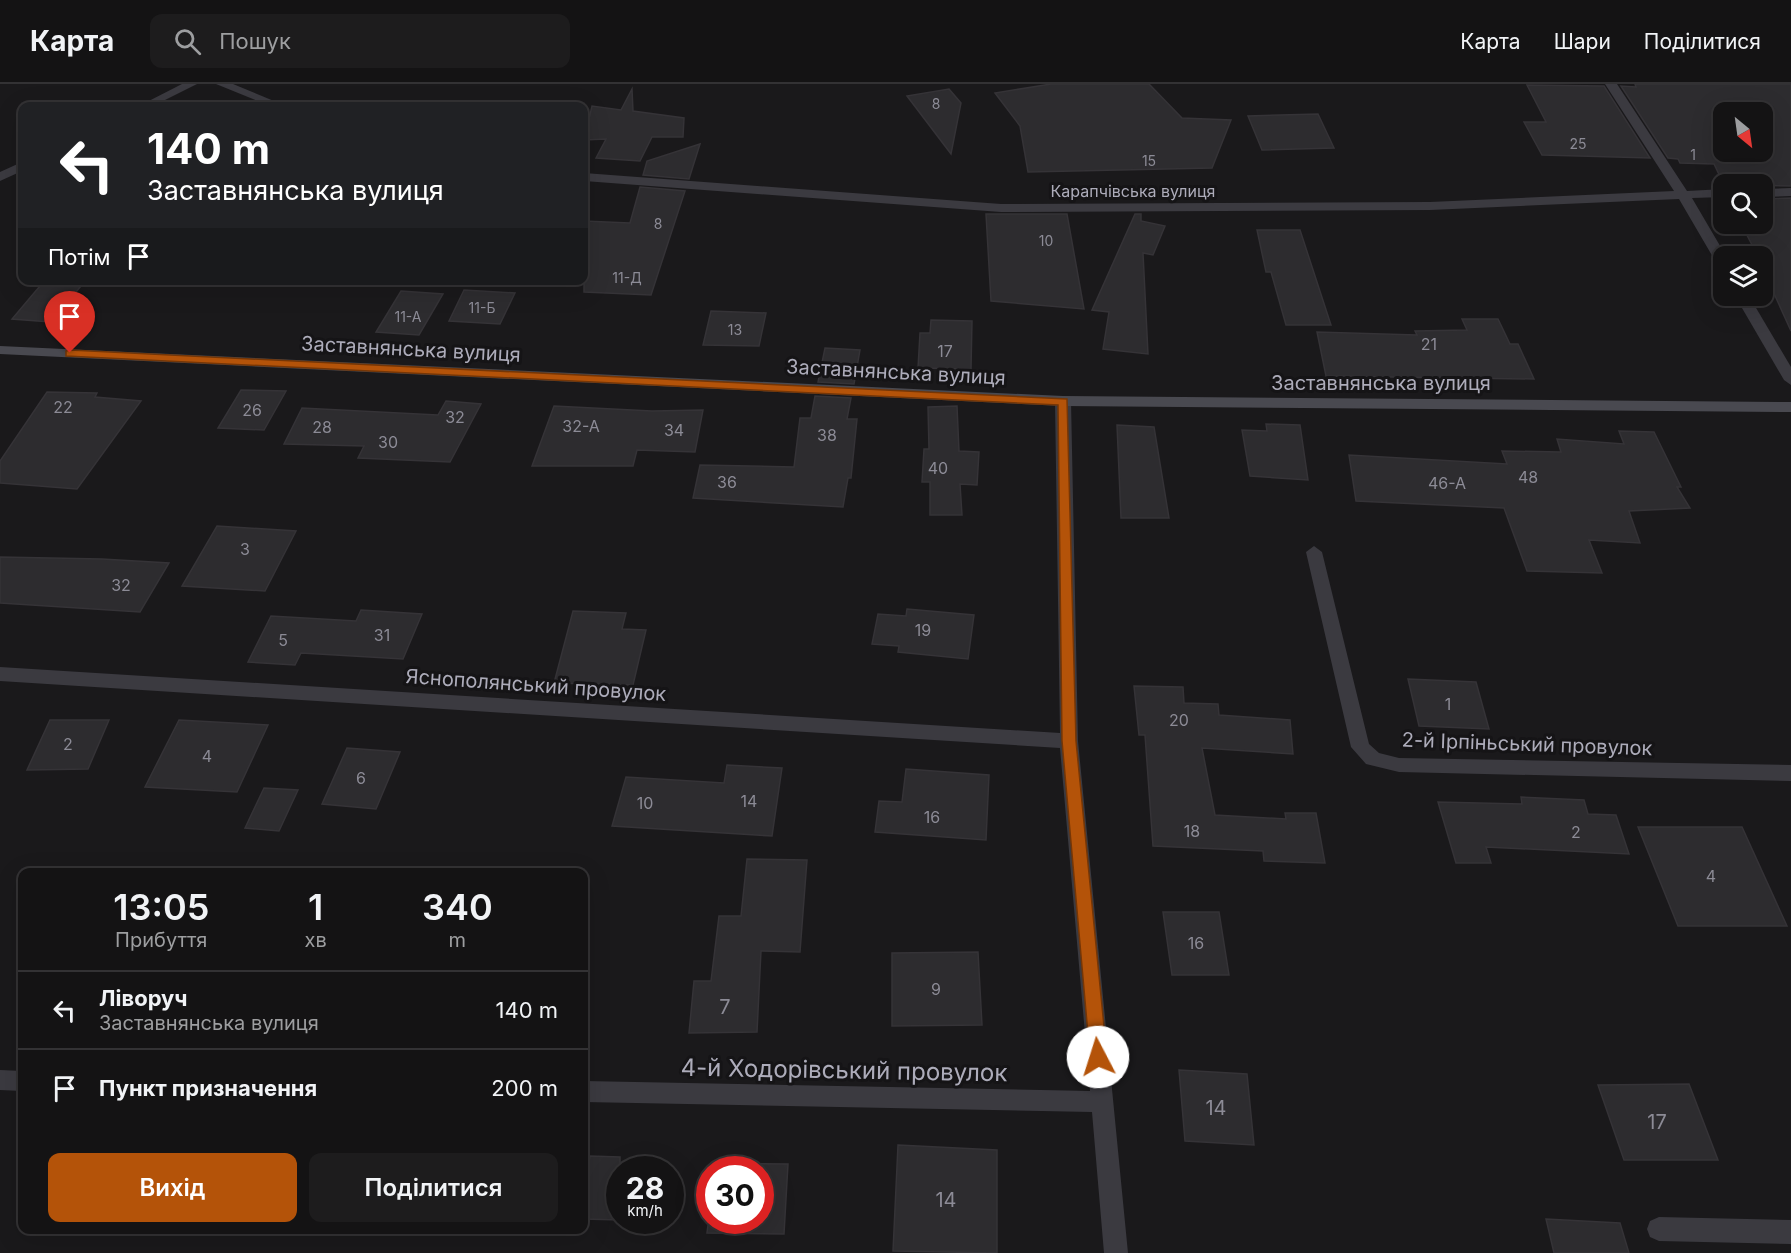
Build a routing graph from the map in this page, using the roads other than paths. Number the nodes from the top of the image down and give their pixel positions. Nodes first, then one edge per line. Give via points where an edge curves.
1 (191, 84) edge
2 (222, 84) edge
3 (1611, 84) edge
4 (153, 102) edge
5 (269, 102) edge
6 (18, 168) edge
7 (0, 177) edge
8 (588, 177) edge
9 (1791, 192) edge
10 (1682, 193) junction
11 (1713, 193) edge
12 (1773, 193) edge
13 (1713, 246) edge
14 (1748, 306) edge
15 (0, 350) edge
16 (1791, 380) edge
17 (1063, 401) junction
18 (1791, 407) edge
19 (1314, 552) dead end
20 (0, 674) edge
21 (1069, 741) junction
22 (1791, 773) edge
23 (0, 1080) edge
24 (18, 1081) edge
25 (588, 1092) edge
26 (1102, 1102) junction
27 (1659, 1229) dead end
28 (1791, 1232) edge
29 (1116, 1253) edge

1 - 4 street
2 - 5 street
3 - 10 street
6 - 7 street
8 - 10 street, Карапчівська вулиця via 1001,208 1430,206
9 - 12 street
10 - 11 street, Карапчівська вулиця
10 - 13 street
14 - 16 street
15 - 17 street, Заставнянська вулиця
17 - 18 street, Заставнянська вулиця
17 - 21 street
19 - 22 street, 2-й Ірпіньський провулок via 1360,747 1373,759 1399,765
20 - 21 street, Яснополянський провулок
21 - 26 street
23 - 24 street
25 - 26 street, 4-й Ходорівський провулок
26 - 29 street
27 - 28 street

